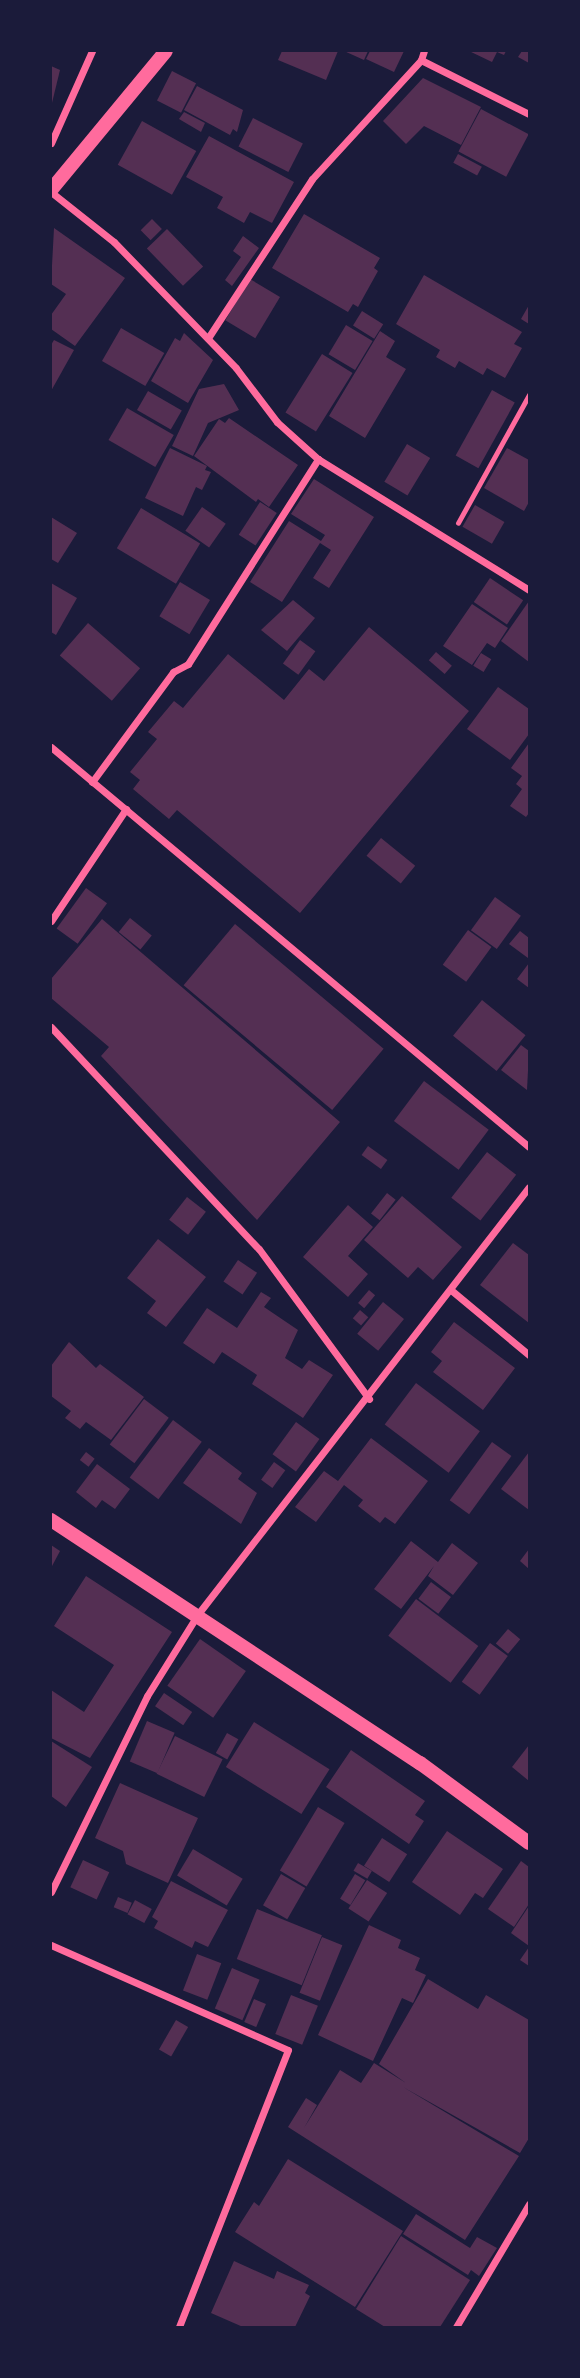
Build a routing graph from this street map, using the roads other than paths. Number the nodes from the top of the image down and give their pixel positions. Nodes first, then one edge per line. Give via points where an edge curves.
1 (92, 51) edge
2 (166, 51) edge
3 (424, 51) edge
4 (421, 60) junction
5 (529, 114) edge
6 (51, 143) edge
7 (51, 191) edge
8 (208, 338) junction
9 (318, 459) junction
10 (529, 590) edge
11 (51, 747) edge
12 (92, 782) junction
13 (126, 809) junction
14 (51, 921) edge
15 (51, 1027) edge
16 (529, 1147) edge
17 (529, 1186) edge
18 (452, 1290) junction
19 (529, 1355) edge
20 (369, 1399) junction
21 (51, 1520) edge
22 (198, 1614) junction
23 (529, 1843) edge
24 (51, 1892) edge
25 (51, 1945) edge
26 (529, 2204) edge
27 (179, 2327) edge
28 (456, 2327) edge

1 - 6 street
2 - 7 main road
3 - 4 street
4 - 5 street
4 - 8 street via 312,179
7 - 8 street via 114,242
8 - 9 street via 278,422
9 - 10 street
9 - 12 street via 188,664 173,672
11 - 12 street
12 - 13 street
13 - 14 street
13 - 16 street
15 - 20 street via 259,1249
17 - 18 street
18 - 19 street
18 - 20 street
20 - 22 street
21 - 22 main road
22 - 23 main road
22 - 24 street via 147,1696
25 - 27 street via 288,2050
26 - 28 street

